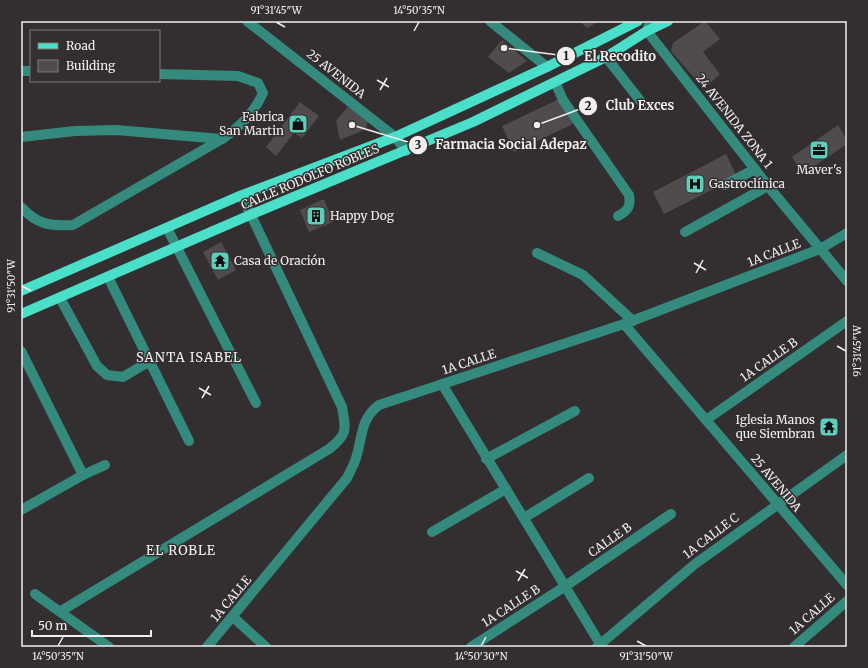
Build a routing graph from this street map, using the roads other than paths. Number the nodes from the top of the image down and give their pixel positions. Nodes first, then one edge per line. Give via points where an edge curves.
1 (490, 21) edge
2 (638, 21) edge
3 (650, 21) edge
4 (668, 21) edge
5 (251, 22) edge
6 (647, 31) junction
7 (606, 56) junction
8 (547, 67) junction
9 (160, 74) edge
10 (555, 82) junction
11 (642, 103) dead end
12 (21, 137) edge
13 (395, 137) junction
14 (222, 139) junction
15 (406, 151) junction
16 (755, 169) junction
17 (725, 185) dead end
18 (768, 186) junction
19 (242, 196) junction
20 (21, 207) edge
21 (250, 215) junction
22 (618, 216) dead end
23 (167, 228) junction
24 (685, 232) dead end
25 (847, 232) edge
26 (176, 248) junction
27 (820, 250) junction
28 (537, 253) dead end
29 (108, 277) junction
30 (847, 281) edge
31 (21, 291) edge
32 (60, 298) junction
33 (21, 314) edge
34 (847, 321) edge
35 (628, 323) junction
36 (21, 351) edge
37 (150, 361) junction
38 (442, 384) junction
39 (256, 403) dead end
40 (575, 411) dead end
41 (706, 420) junction
42 (189, 441) dead end
43 (847, 455) edge
44 (486, 459) junction
45 (105, 465) dead end
46 (83, 475) junction
47 (589, 478) dead end
48 (506, 489) junction
49 (777, 504) junction
50 (21, 510) edge
51 (671, 514) dead end
52 (524, 518) junction
53 (432, 532) dead end
54 (847, 585) edge
55 (564, 587) junction
56 (36, 594) dead end
57 (847, 601) edge
58 (60, 611) junction
59 (233, 617) junction
60 (600, 646) edge
61 (109, 647) edge
62 (207, 647) edge
63 (266, 647) edge
64 (471, 647) edge
65 (794, 647) edge

1 - 8 street
2 - 8 main road, CALLE RODOLFO ROBLES
3 - 6 street
4 - 6 main road, CALLE RODOLFO ROBLES
5 - 13 street, 25 AVENIDA
6 - 7 main road, CALLE RODOLFO ROBLES
6 - 16 street, 24 AVENIDA ZONA 1
7 - 10 main road, CALLE RODOLFO ROBLES
7 - 11 street
8 - 13 main road, CALLE RODOLFO ROBLES
9 - 14 street via 238,76 258,83 263,93 257,105 234,131
10 - 15 main road, CALLE RODOLFO ROBLES
10 - 22 street via 563,100 629,195 629,208
12 - 14 street via 75,131 116,130
13 - 15 street, 25 AVENIDA
13 - 19 main road, CALLE RODOLFO ROBLES
14 - 20 street via 73,225 51,226 32,218
15 - 21 main road, CALLE RODOLFO ROBLES
16 - 17 street
16 - 18 street, 24 AVENIDA ZONA 1
18 - 24 street
18 - 27 street, 24 AVENIDA ZONA 1
19 - 21 street
19 - 23 main road, CALLE RODOLFO ROBLES
21 - 26 main road, CALLE RODOLFO ROBLES
21 - 58 street via 342,407 345,426 342,439
23 - 26 street
23 - 31 main road, CALLE RODOLFO ROBLES
25 - 27 street, 1A CALLE
26 - 29 main road, CALLE RODOLFO ROBLES
26 - 39 street
27 - 30 street, 24 AVENIDA ZONA 1
27 - 35 street, 1A CALLE
28 - 35 street, 25 AVENIDA via 583,276
29 - 32 main road, CALLE RODOLFO ROBLES
29 - 37 street
32 - 33 main road, CALLE RODOLFO ROBLES
32 - 37 street via 96,366 108,375 123,377
34 - 41 street, 1A CALLE B
35 - 38 street, 1A CALLE
35 - 41 street, 25 AVENIDA
36 - 46 street
37 - 42 street
38 - 44 street
38 - 59 street, 1A CALLE via 379,405 370,412 364,422 355,461 347,478
40 - 44 street
41 - 49 street, 25 AVENIDA
43 - 49 street, 1A CALLE C
44 - 48 street
45 - 46 street
46 - 50 street
47 - 52 street
48 - 52 street
48 - 53 street
49 - 54 street, 25 AVENIDA
49 - 60 street, 1A CALLE C via 695,564
51 - 55 street, CALLE B
52 - 55 street
55 - 60 street
55 - 64 street, 1A CALLE B
56 - 58 street
57 - 65 street, 1A CALLE
58 - 61 street
59 - 62 street, 1A CALLE
59 - 63 street

